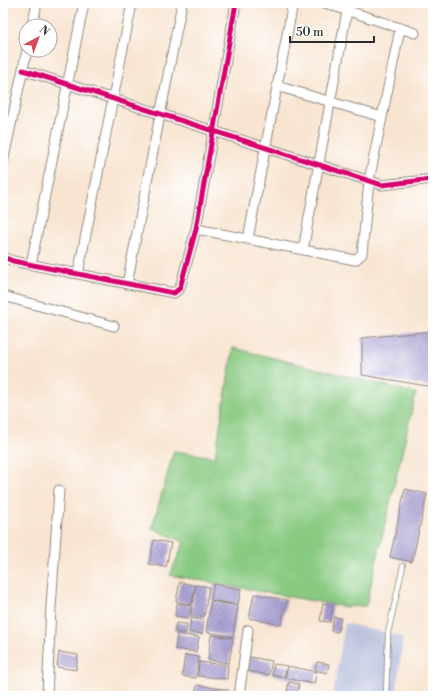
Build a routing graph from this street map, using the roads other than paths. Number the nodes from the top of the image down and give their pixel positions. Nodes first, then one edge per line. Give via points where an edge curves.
1 (37, 3) edge
2 (84, 3) edge
3 (132, 3) edge
4 (182, 3) edge
5 (236, 3) edge
6 (293, 3) edge
7 (325, 3) edge
8 (347, 11) junction
9 (34, 18) edge
10 (400, 29) junction
11 (415, 33) dead end
12 (25, 58) edge
13 (23, 70) junction
14 (68, 84) junction
15 (277, 86) junction
16 (113, 99) junction
17 (330, 101) junction
18 (160, 114) junction
19 (382, 117) junction
20 (214, 131) junction
21 (265, 148) junction
22 (3, 162) edge
23 (318, 164) junction
24 (433, 179) edge
25 (369, 181) junction
26 (196, 229) junction
27 (248, 239) junction
28 (303, 250) junction
29 (3, 257) edge
30 (31, 264) junction
31 (78, 274) junction
32 (127, 284) junction
33 (3, 296) edge
34 (114, 326) dead end
35 (58, 490) dead end
36 (403, 566) dead end
37 (248, 630) dead end
38 (47, 696) edge
39 (239, 696) edge
40 (386, 696) edge

1 - 9 street
2 - 14 street
3 - 16 street
4 - 18 street
5 - 20 street
6 - 15 street
7 - 8 street
8 - 10 street
8 - 17 street
10 - 11 street
10 - 19 street
12 - 13 street
13 - 14 street
13 - 22 street
14 - 16 street
14 - 30 street
15 - 17 street
15 - 21 street
16 - 18 street
16 - 31 street
17 - 19 street
17 - 23 street
18 - 20 street
18 - 32 street
19 - 25 street
20 - 21 street
20 - 26 street
21 - 23 street
21 - 27 street
23 - 25 street
23 - 28 street
24 - 25 street via 382,185
25 - 28 street via 362,254 355,260
26 - 27 street
26 - 32 street via 177,292
27 - 28 street
29 - 30 street
30 - 31 street
31 - 32 street
33 - 34 street
35 - 38 street
36 - 40 lane via 388,633
37 - 39 street

